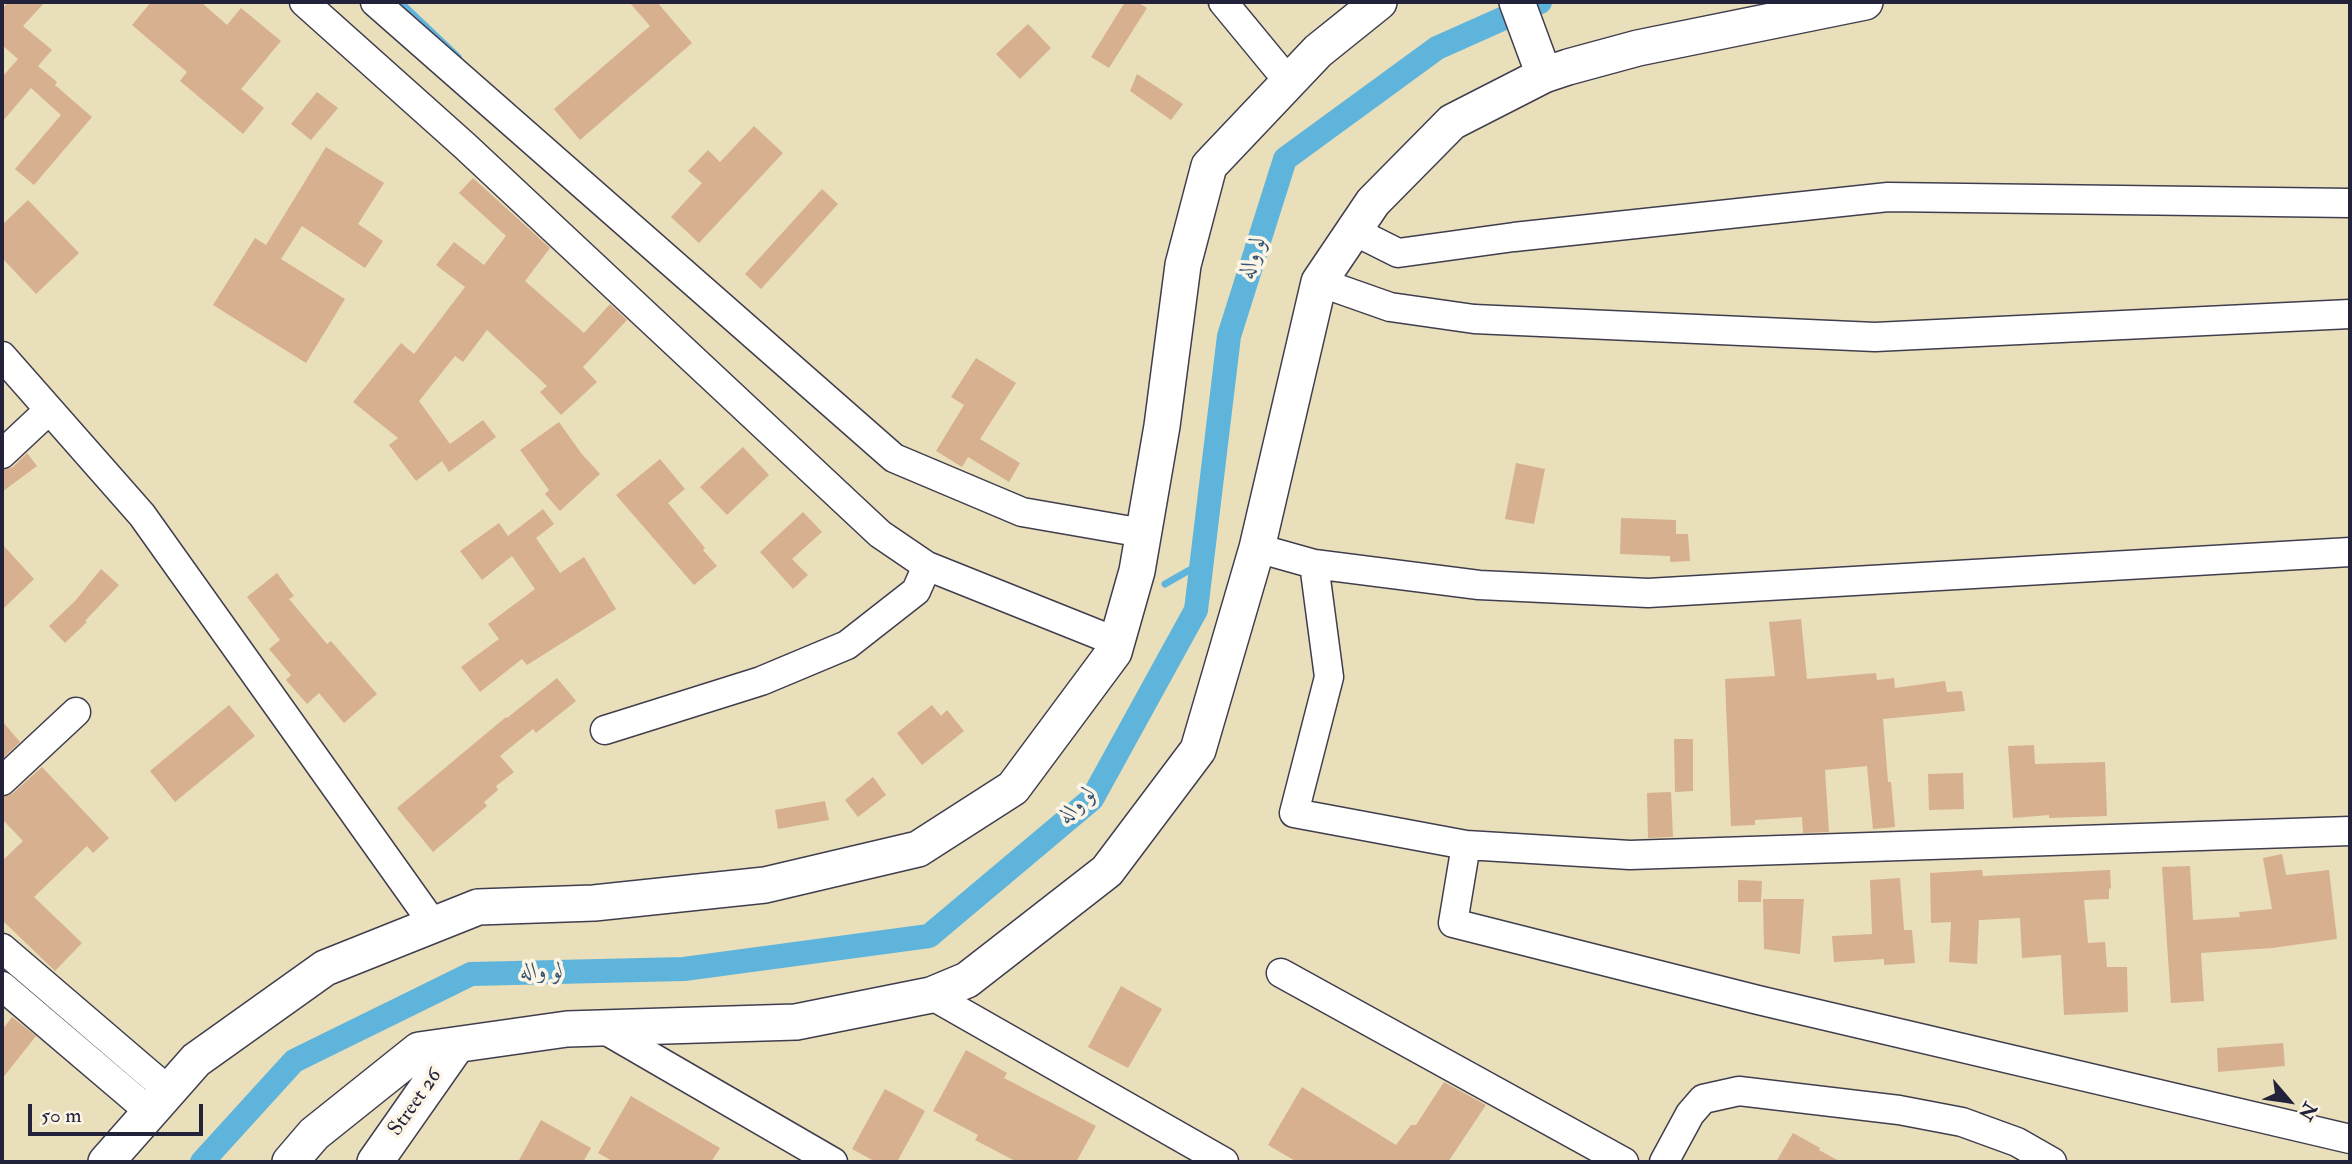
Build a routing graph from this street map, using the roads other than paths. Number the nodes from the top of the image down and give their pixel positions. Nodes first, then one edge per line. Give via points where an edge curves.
1 (304, 2) edge
2 (375, 2) edge
3 (1223, 2) edge
4 (1379, 2) edge
5 (1517, 2) edge
6 (1865, 2) edge
7 (1541, 67) junction
8 (1289, 82) junction
9 (2350, 203) edge
10 (1354, 231) junction
11 (1319, 282) junction
12 (2350, 314) edge
13 (2, 356) edge
14 (49, 410) junction
15 (2, 454) edge
16 (1143, 533) junction
17 (1257, 548) junction
18 (2350, 552) edge
19 (1314, 564) junction
20 (927, 566) junction
21 (1117, 642) junction
22 (76, 712) dead end
23 (605, 730) dead end
24 (2, 781) edge
25 (2350, 831) edge
26 (1466, 845) junction
27 (434, 925) junction
28 (2, 948) edge
29 (1282, 973) dead end
30 (2, 986) edge
31 (931, 995) junction
32 (600, 1027) junction
33 (457, 1045) junction
34 (160, 1101) junction
35 (2350, 1139) edge
36 (384, 1159) edge
37 (106, 1162) edge
38 (290, 1162) edge
39 (832, 1162) edge
40 (1224, 1162) edge
41 (1624, 1162) edge
42 (1664, 1162) edge
43 (2052, 1162) edge

1 - 20 street via 880,534
2 - 16 street via 894,458 1021,512
3 - 8 street
4 - 8 street via 1318,51
5 - 7 street
6 - 7 street via 1567,67
7 - 10 street via 1452,122 1373,202
8 - 16 street via 1209,166 1183,265
9 - 10 street via 1888,197 1398,253
10 - 11 street
11 - 12 street via 1390,307 1474,320 1875,337
11 - 17 street
13 - 14 street
14 - 15 street
14 - 27 street via 142,515
16 - 21 street
17 - 19 street
17 - 31 street via 1198,750 1107,871 967,980
18 - 19 street via 1648,593 1479,585
19 - 26 street via 1329,677 1294,813
20 - 21 street
20 - 23 street via 916,591 847,645 761,681
21 - 27 street via 1013,788 918,849 765,885 594,903 478,907
22 - 24 street
25 - 26 street via 1630,855
26 - 35 street via 1453,923
27 - 34 street via 325,968 197,1060
28 - 34 street
29 - 41 street
30 - 34 street
31 - 32 street via 796,1022
31 - 40 street
32 - 33 street
32 - 39 street
33 - 36 street, Street 26
33 - 38 street via 419,1050 314,1134
34 - 37 street
42 - 43 street via 1703,1099 1739,1091 1962,1122 2017,1142

